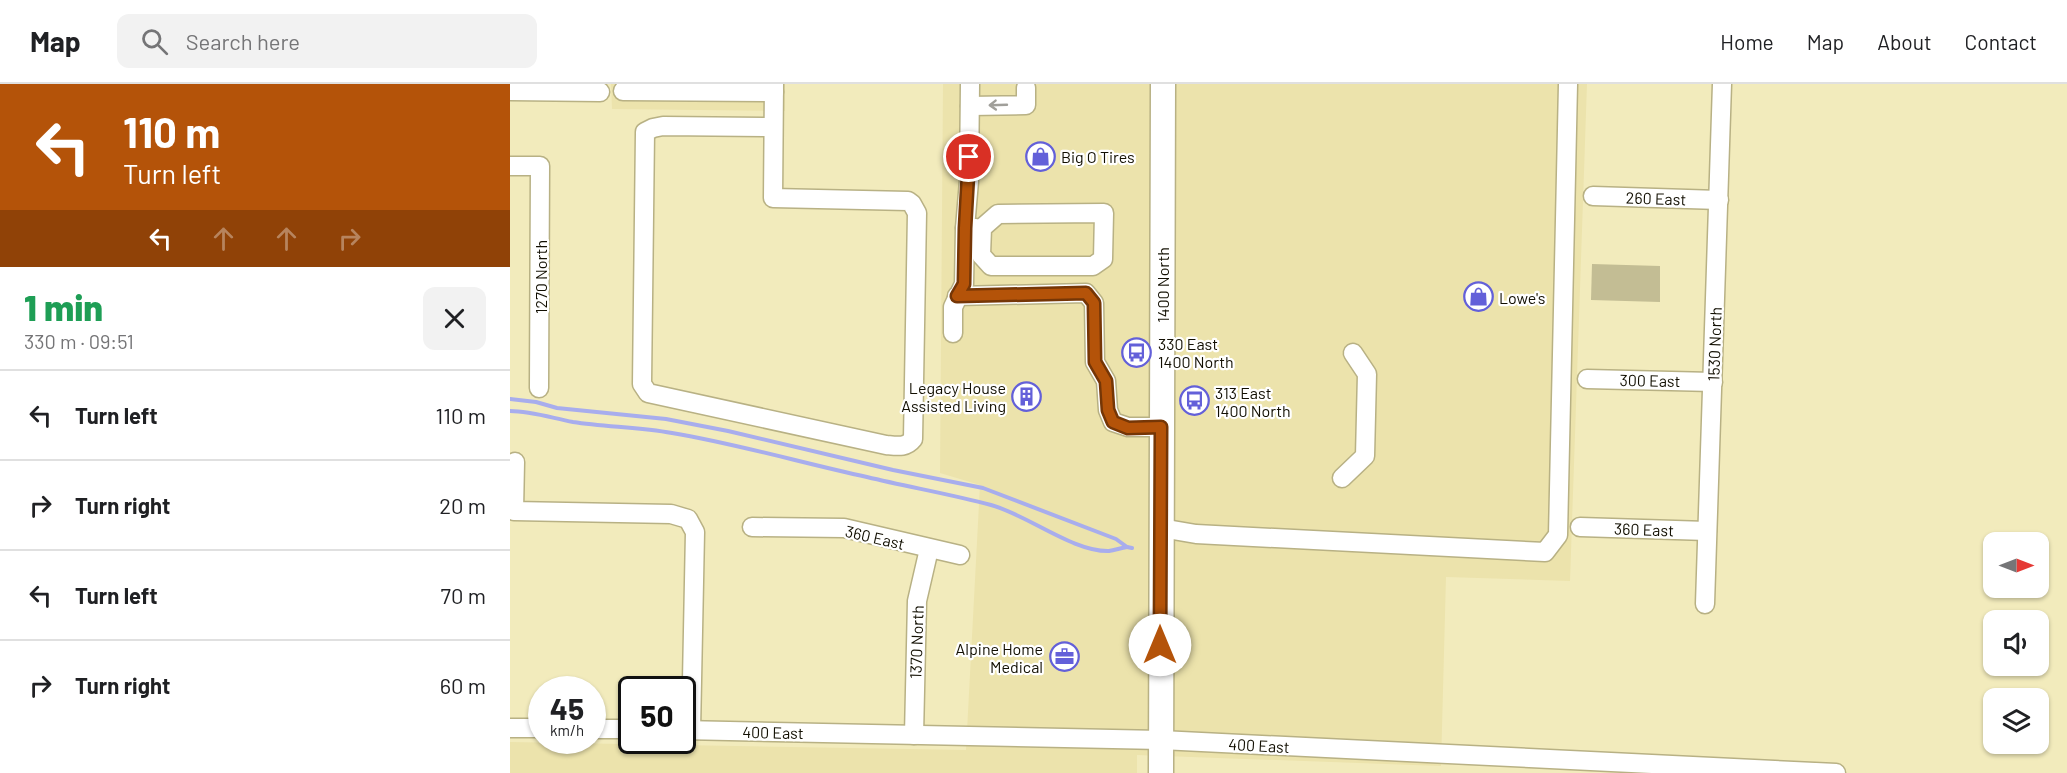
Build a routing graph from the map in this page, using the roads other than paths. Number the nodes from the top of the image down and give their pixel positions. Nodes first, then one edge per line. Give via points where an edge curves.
1 (970, 84) edge
2 (1164, 84) edge
3 (1568, 84) edge
4 (1722, 84) edge
5 (774, 88) edge
6 (1026, 88) dead end
7 (510, 91) edge
8 (623, 91) dead end
9 (600, 92) dead end
10 (970, 106) junction
11 (774, 126) junction
12 (510, 166) edge
13 (1593, 196) dead end
14 (1719, 200) junction
15 (973, 228) junction
16 (957, 296) junction
17 (953, 333) dead end
18 (1353, 353) dead end
19 (1587, 379) dead end
20 (1713, 382) junction
21 (539, 388) dead end
22 (1161, 427) junction
23 (515, 462) dead end
24 (1342, 478) dead end
25 (752, 527) dead end
26 (1580, 527) dead end
27 (1161, 528) junction
28 (1707, 531) junction
29 (929, 549) junction
30 (960, 555) dead end
31 (1705, 604) dead end
32 (689, 676) edge
33 (510, 728) edge
34 (528, 728) edge
35 (696, 730) edge
36 (914, 735) junction
37 (1161, 740) junction
38 (1161, 773) edge
39 (1836, 773) edge

1 - 10 street
2 - 22 main road, 1400 North
3 - 27 street via 1558,536 1545,552 1219,535
4 - 14 street, 1530 North
5 - 8 street
5 - 11 street
6 -> 10 street via 1026,105
7 - 9 street
10 - 15 street
11 - 11 street via 773,198 908,201 917,213 913,439 909,444 886,445 648,393 642,384 645,132 663,126
12 - 21 street, 1270 North via 540,166
13 - 14 street, 260 East
14 - 20 street, 1530 North
15 - 15 street via 981,255 991,266 1094,266 1103,260 1104,213 998,214
15 - 16 street via 964,284
16 - 17 street
16 - 22 street via 1086,293 1094,303 1095,362 1106,381 1113,422 1128,428
18 - 24 street via 1367,374 1365,456
19 - 20 street, 300 East
20 - 28 street, 1530 North
22 - 27 main road, 1400 North
23 - 32 street via 514,512 671,514 688,519 695,532
25 - 29 street, 360 East via 844,528
26 - 28 street, 360 East
27 - 37 main road, 1400 North
28 - 31 street, 1530 North
29 - 30 street, 360 East
29 - 36 street, 1370 North via 917,602
33 - 34 street
35 - 36 street, 400 East
36 - 37 street, 400 East
37 - 38 main road, 1400 North
37 - 39 street, 400 East

